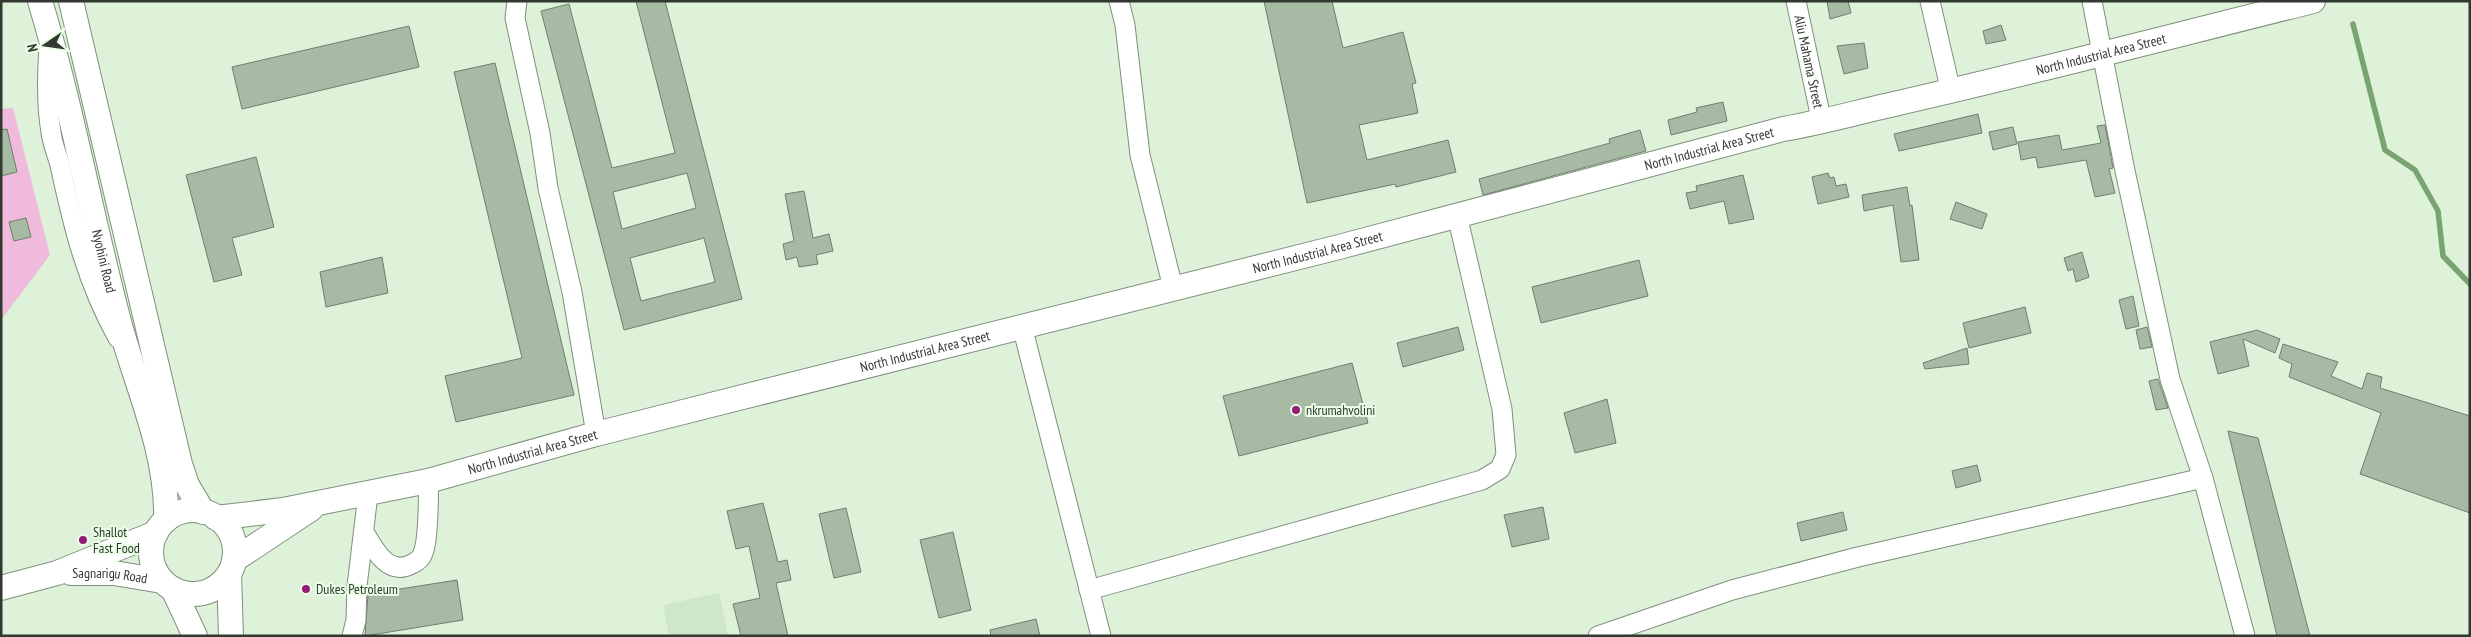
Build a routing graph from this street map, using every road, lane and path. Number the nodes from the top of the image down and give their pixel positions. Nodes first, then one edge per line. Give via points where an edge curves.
1 (40, 1) edge
2 (71, 1) edge
3 (517, 1) edge
4 (1119, 1) edge
5 (1796, 1) edge
6 (1930, 1) edge
7 (2092, 1) edge
8 (2313, 1) edge
9 (2104, 53) junction
10 (1951, 92) junction
11 (1822, 123) junction
12 (1457, 215) junction
13 (1173, 288) junction
14 (1022, 326) junction
15 (596, 434) junction
16 (2203, 478) junction
17 (428, 481) junction
18 (368, 494) junction
19 (320, 502) junction
20 (210, 515) junction
21 (161, 526) junction
22 (364, 532) junction
23 (232, 567) junction
24 (57, 573) junction
25 (167, 585) junction
26 (1, 588) edge
27 (1089, 590) junction
28 (195, 636) edge
29 (231, 636) edge
30 (352, 636) edge
31 (1101, 636) edge
32 (1598, 636) edge
33 (2245, 636) edge

1 - 21 main road, Nyohini Road via 129,357 161,464 167,500
2 - 20 main road, Nyohini Road via 180,464 187,484
3 - 15 street via 515,18 572,292
4 - 13 street via 1125,26 1140,155
5 - 11 street, Aliu Mahama Street
6 - 10 street
7 - 9 street
8 - 9 main road, North Industrial Area Street
9 - 10 main road, North Industrial Area Street
9 - 16 street via 2124,166 2170,379
10 - 11 main road, North Industrial Area Street
11 - 12 main road, North Industrial Area Street via 1783,129
12 - 13 main road, North Industrial Area Street
12 - 27 street via 1502,409 1506,456 1500,469 1482,480
13 - 14 main road, North Industrial Area Street
14 - 15 main road, North Industrial Area Street
14 - 27 street
15 - 17 main road, North Industrial Area Street
16 - 32 street via 1829,564 1732,590
16 - 33 street
17 - 18 main road, North Industrial Area Street
17 - 22 street via 424,549 419,560 398,568 387,563 377,555
18 - 19 main road, North Industrial Area Street
18 - 22 street
19 - 20 main road, North Industrial Area Street via 283,510
19 - 23 main road, North Industrial Area Street
20 - 21 main road via 190,510 178,513
20 - 23 main road via 232,536
21 - 24 main road, Sagnarigu Road
21 - 25 main road via 152,545 152,558
22 - 30 street
23 - 25 main road via 218,586 208,592 184,593
23 - 29 main road
24 - 25 main road, Sagnarigu Road via 114,573
24 - 26 main road, Sagnarigu Road
25 - 28 main road
27 - 31 street

